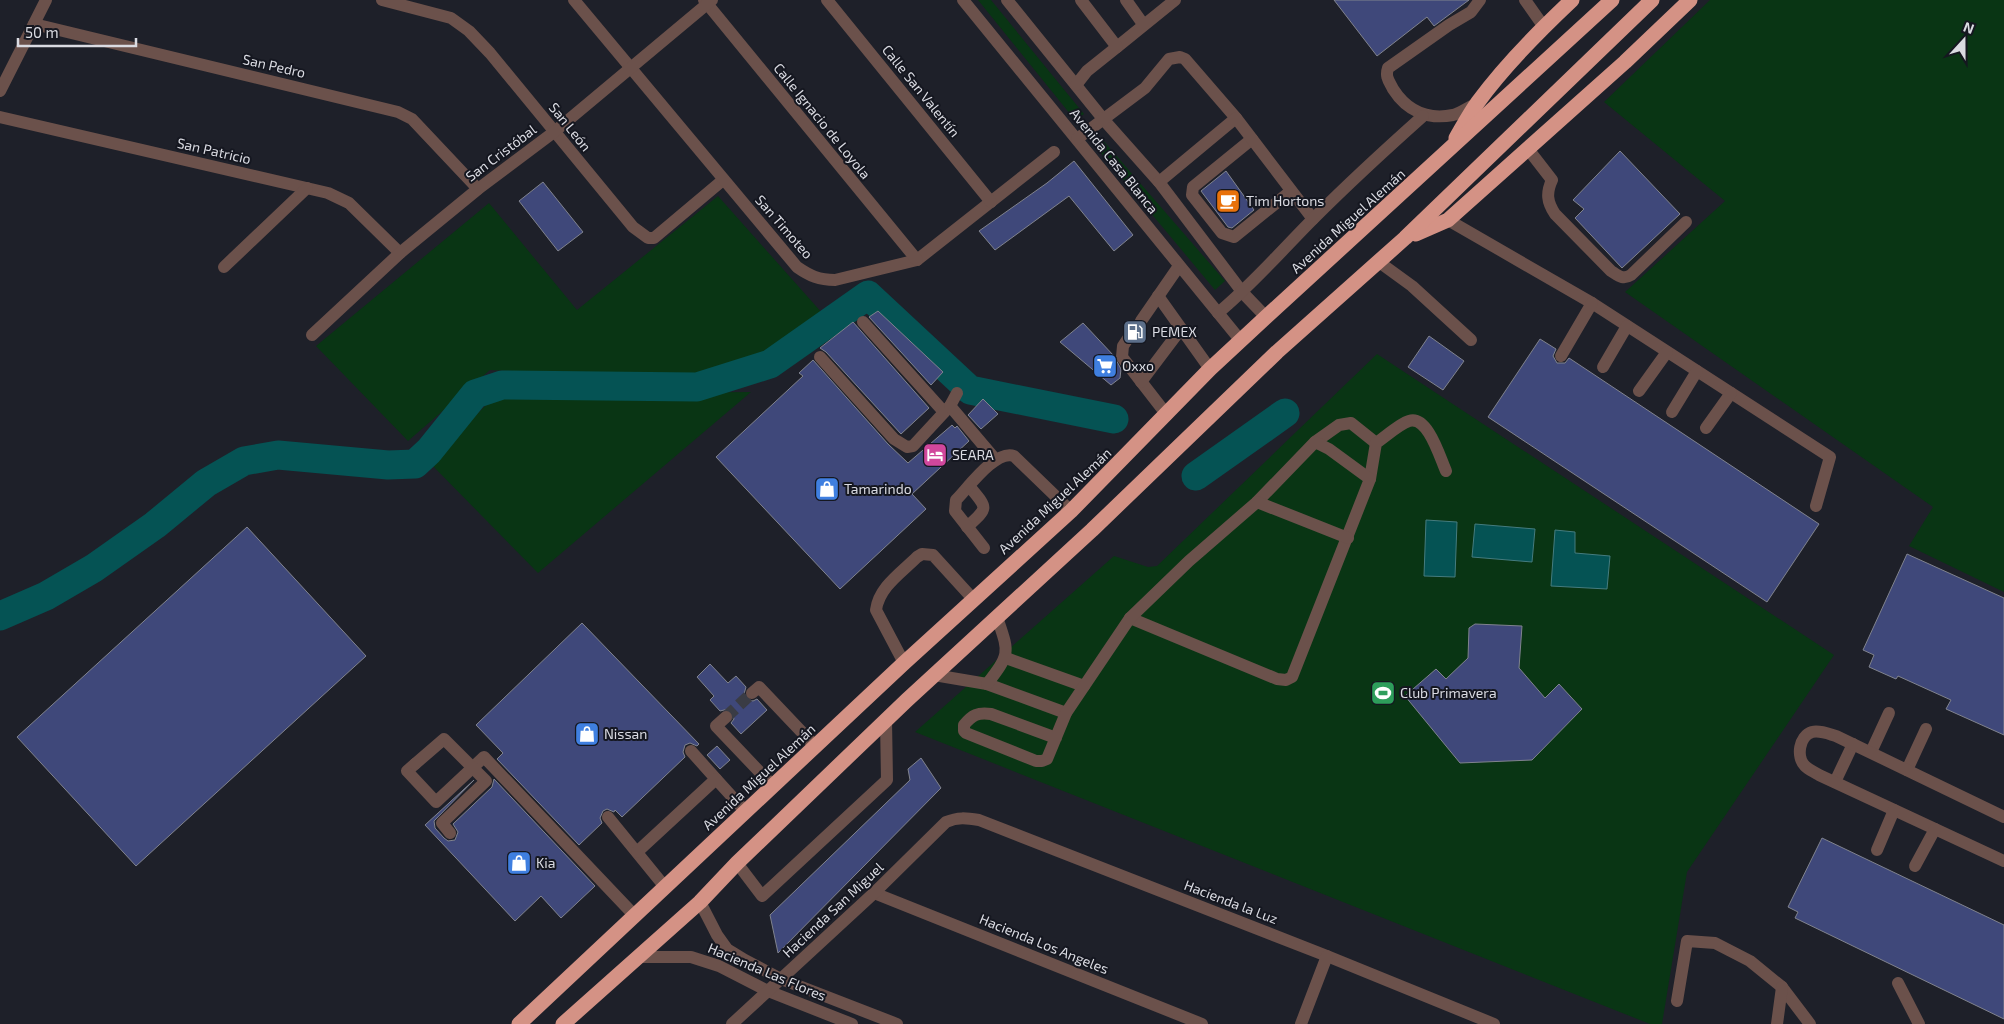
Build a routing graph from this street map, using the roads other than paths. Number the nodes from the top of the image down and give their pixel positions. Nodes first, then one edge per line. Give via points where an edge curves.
1 (46, 0) edge
2 (382, 0) edge
3 (574, 0) edge
4 (827, 0) edge
5 (963, 0) edge
6 (1007, 0) edge
7 (1081, 0) edge
8 (1126, 0) edge
9 (1174, 0) edge
10 (1480, 0) edge
11 (1525, 0) edge
12 (1612, 0) edge
13 (1652, 0) edge
14 (1690, 0) edge
15 (708, 1) edge
16 (398, 2) edge
17 (1566, 2) edge
18 (34, 24) junction
19 (1143, 24) junction
20 (1544, 27) junction
21 (1117, 47) junction
22 (631, 69) junction
23 (1076, 85) junction
24 (0, 92) edge
25 (1478, 103) junction
26 (1423, 116) junction
27 (0, 117) edge
28 (1236, 118) junction
29 (1104, 120) junction
30 (554, 132) junction
31 (1077, 139) junction
32 (1252, 139) junction
33 (1528, 149) junction
34 (1054, 152) dead end
35 (1447, 153) junction
36 (723, 180) junction
37 (1159, 182) junction
38 (308, 188) junction
39 (478, 189) junction
40 (1291, 190) junction
41 (991, 202) junction
42 (1313, 220) junction
43 (1448, 220) junction
44 (1686, 222) dead end
45 (1405, 238) junction
46 (400, 253) junction
47 (917, 260) junction
48 (1380, 262) junction
49 (1179, 266) junction
50 (224, 267) dead end
51 (1243, 293) junction
52 (1158, 296) junction
53 (1592, 303) junction
54 (1218, 313) junction
55 (1266, 317) junction
56 (1141, 320) dead end
57 (863, 322) dead end
58 (1627, 326) junction
59 (1181, 330) junction
60 (1131, 334) dead end
61 (312, 335) dead end
62 (1471, 340) dead end
63 (1240, 341) junction
64 (1668, 352) junction
65 (1560, 356) dead end
66 (820, 357) dead end
67 (1604, 367) dead end
68 (1210, 369) junction
69 (1697, 371) junction
70 (1141, 382) junction
71 (1639, 391) dead end
72 (1731, 393) junction
73 (957, 394) dead end
74 (947, 409) junction
75 (1672, 412) dead end
76 (1167, 415) junction
77 (1706, 428) dead end
78 (1315, 442) junction
79 (1376, 443) junction
80 (995, 459) junction
81 (1446, 471) dead end
82 (1370, 479) junction
83 (969, 486) junction
84 (1257, 502) junction
85 (1816, 506) dead end
86 (1071, 511) junction
87 (968, 527) junction
88 (1348, 538) junction
89 (984, 548) dead end
90 (974, 600) junction
91 (997, 617) junction
92 (1130, 618) junction
93 (1006, 658) junction
94 (904, 663) junction
95 (934, 676) junction
96 (988, 684) junction
97 (1084, 686) junction
98 (752, 693) dead end
99 (1066, 712) junction
100 (1889, 713) dead end
101 (726, 717) tunnel mouth
102 (886, 720) junction
103 (1926, 729) dead end
104 (1056, 738) junction
105 (1853, 744) junction
106 (815, 746) junction
107 (691, 752) dead end
108 (1871, 752) junction
109 (1907, 770) junction
110 (716, 779) junction
111 (1835, 782) junction
112 (772, 786) junction
113 (1894, 810) junction
114 (745, 811) junction
115 (2003, 813) edge
116 (608, 817) dead end
117 (954, 818) joint
118 (1934, 829) junction
119 (450, 832) dead end
120 (1877, 850) dead end
121 (637, 852) junction
122 (2004, 861) edge
123 (737, 863) junction
124 (1915, 866) dead end
125 (666, 887) junction
126 (874, 893) junction
127 (700, 902) junction
128 (635, 916) junction
129 (1327, 956) junction
130 (639, 957) junction
131 (781, 979) junction
132 (1898, 983) dead end
133 (1782, 987) junction
134 (768, 991) junction
135 (1678, 1001) dead end
136 (519, 1024) edge
137 (563, 1024) edge
138 (732, 1024) edge
139 (852, 1024) edge
140 (897, 1024) edge
141 (1202, 1024) edge
142 (1301, 1024) edge
143 (1494, 1024) edge
144 (1777, 1024) edge
145 (1810, 1024) edge
146 (1919, 1024) edge

1 - 18 street
2 - 16 street, San León
3 - 22 street, San Timoteo
4 - 41 street, Calle San Valentín
5 - 31 street, Avenida Casa Blanca
6 - 23 street, Avenida Casa Blanca
7 - 21 street
8 - 19 street
9 - 19 street
10 - 26 street via 1471,12 1388,68 1387,78 1400,99
11 - 20 street
12 - 35 highway, Avenida Miguel Alemán
13 - 45 highway
14 - 33 highway
15 - 22 street, San Cristóbal
15 - 47 street, Calle Ignacio de Loyola
16 - 30 street, San León via 451,18 469,31
17 - 20 highway
18 - 24 street
18 - 39 street, San Pedro via 398,112 412,119
19 - 21 street
20 - 25 highway
21 - 23 street
22 - 30 street, San Cristóbal
22 - 36 street, San Timoteo
23 - 29 street, Avenida Casa Blanca
25 - 26 street via 1454,114
25 - 35 highway
26 - 42 street
27 - 38 street, San Patricio
28 - 29 street via 1180,57 1169,60 1145,88
28 - 32 street
28 - 37 street
29 - 31 street
29 - 37 street, Avenida Casa Blanca
30 - 36 street, San León via 633,227 648,238 654,238
30 - 39 street, San Cristóbal
31 - 49 street, Avenida Casa Blanca
32 - 40 street
32 - 40 street via 1193,187 1192,195 1222,233 1234,237
33 - 43 highway
33 - 44 street via 1552,180 1548,197 1555,214 1621,277 1631,275
34 - 41 street, San Timoteo
35 - 55 highway, Avenida Miguel Alemán
36 - 47 street, San Timoteo via 797,267 821,280 834,280
37 - 51 street, Avenida Casa Blanca
38 - 46 street, San Patricio via 349,203
38 - 50 street
39 - 46 street, San Cristóbal
40 - 42 street
41 - 47 street, San Timoteo
42 - 51 street
43 - 45 highway
43 - 53 street
45 - 48 highway
46 - 61 street, San Cristóbal
48 - 62 street via 1412,286
48 - 91 highway via 1277,352
49 - 52 street
49 - 54 street, Avenida Casa Blanca
51 - 54 street
51 - 55 street, Avenida Casa Blanca
52 - 56 street
52 - 59 street
53 - 58 street
53 - 65 street
54 - 63 street, Avenida Casa Blanca
55 - 63 highway, Avenida Miguel Alemán
57 - 74 street
58 - 64 street
58 - 67 street
59 - 68 street
59 - 70 street
60 - 70 street via 1123,346 1122,357
63 - 68 highway, Avenida Miguel Alemán
64 - 69 street
64 - 71 street
66 - 74 street via 902,446 913,446
68 - 76 highway, Avenida Miguel Alemán
69 - 72 street
69 - 75 street
70 - 76 street
72 - 77 street
72 - 85 street via 1830,457
73 - 74 street
74 - 80 street
76 - 86 highway, Avenida Miguel Alemán
78 - 79 street via 1339,425 1351,423
78 - 82 street
78 - 84 street
79 - 81 street via 1409,421 1419,422 1427,429
79 - 82 street
80 - 83 street
80 - 86 street via 1006,454 1014,456
82 - 88 street
83 - 87 street via 955,504 955,511
83 - 87 street via 984,504 984,509
84 - 88 street
84 - 92 street via 1188,561
86 - 90 highway, Avenida Miguel Alemán
87 - 89 street
88 - 92 street via 1292,677 1286,680
90 - 94 highway, Avenida Miguel Alemán
90 - 94 street via 933,555 917,557 881,592 876,610
91 - 93 street via 1005,640
91 - 95 highway
92 - 97 street
93 - 96 street
93 - 97 street
94 - 106 highway, Avenida Miguel Alemán
95 - 96 street
95 - 102 highway
96 - 99 street
97 - 99 street
98 - 106 street via 759,687
99 - 104 street
100 - 108 street
101 - 112 street via 716,726
102 - 123 highway
102 - 123 street via 887,780 762,896
103 - 109 street
104 - 104 street via 1047,759 1036,761 966,733 964,725 970,717 981,712
105 - 108 street
105 - 111 street
105 - 111 street via 1814,731 1802,742 1801,757 1805,766
106 - 112 highway, Avenida Miguel Alemán
107 - 110 street
108 - 109 street
109 - 115 street
110 - 114 street
110 - 121 street
111 - 113 street
112 - 114 highway, Avenida Miguel Alemán
113 - 118 street
113 - 120 street
114 - 125 highway, Avenida Miguel Alemán
116 - 121 street
117 - 126 street, Hacienda San Miguel via 946,822
117 - 129 street, Hacienda la Luz via 979,820
118 - 122 street
118 - 124 street
119 - 128 street, bridge via 442,823 486,781 444,739 407,771 436,802 484,757
121 - 125 street
123 - 127 highway
125 - 128 highway, Avenida Miguel Alemán
126 - 131 street, Hacienda San Miguel
126 - 141 street, Hacienda Los Angeles
127 - 130 highway
127 - 131 street, Hacienda Las Flores via 727,949
128 - 136 highway, Avenida Miguel Alemán
129 - 142 street
129 - 143 street, Hacienda la Luz
130 - 134 street, Hacienda Las Flores via 691,957 720,966
130 - 137 highway
131 - 134 street, Hacienda San Miguel
131 - 140 street, Hacienda Las Flores
132 - 146 street
133 - 135 street via 1750,961 1715,943 1687,941
133 - 144 street
133 - 145 street
134 - 138 street, Hacienda San Miguel
134 - 139 street, Hacienda Las Flores

